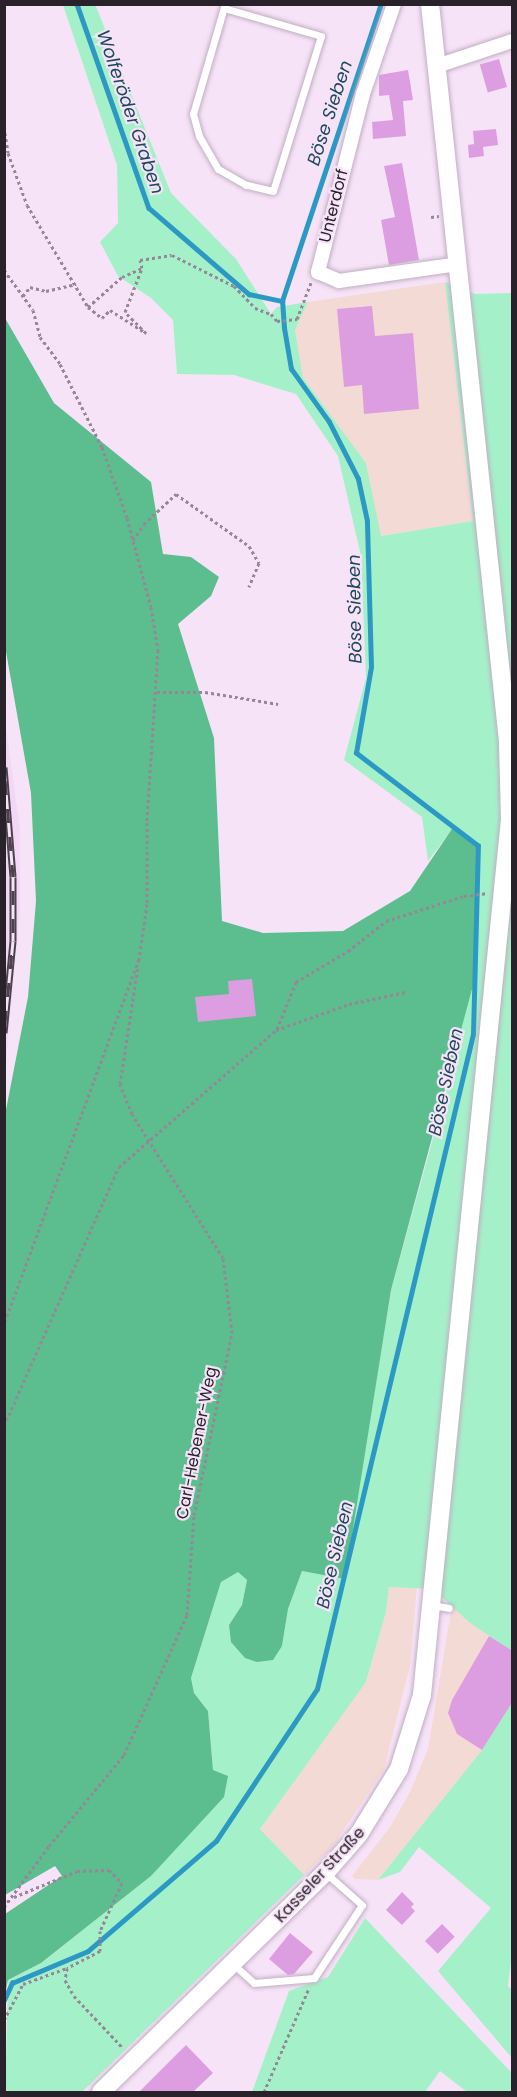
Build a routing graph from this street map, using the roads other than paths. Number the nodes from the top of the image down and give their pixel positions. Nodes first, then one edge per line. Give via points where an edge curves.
1 (394, 4) edge
2 (430, 4) edge
3 (224, 6) edge
4 (513, 41) edge
5 (437, 66) junction
6 (458, 264) junction
7 (326, 1872) junction
8 (233, 1964) junction
9 (101, 2092) edge

1 - 6 street, Unterdorf via 363,94 318,272 339,281
2 - 5 main road
3 - 3 lane via 321,36 273,191 246,185 218,169 199,136 194,114
4 - 5 street
5 - 6 main road
6 - 7 main road, Kasseler Straße via 508,741 510,819 436,1561 440,1606 422,1695 403,1760 371,1819
7 - 8 main road, Kasseler Straße
7 - 8 lane via 362,1905 314,1978 254,1983
8 - 9 main road, Kasseler Straße

